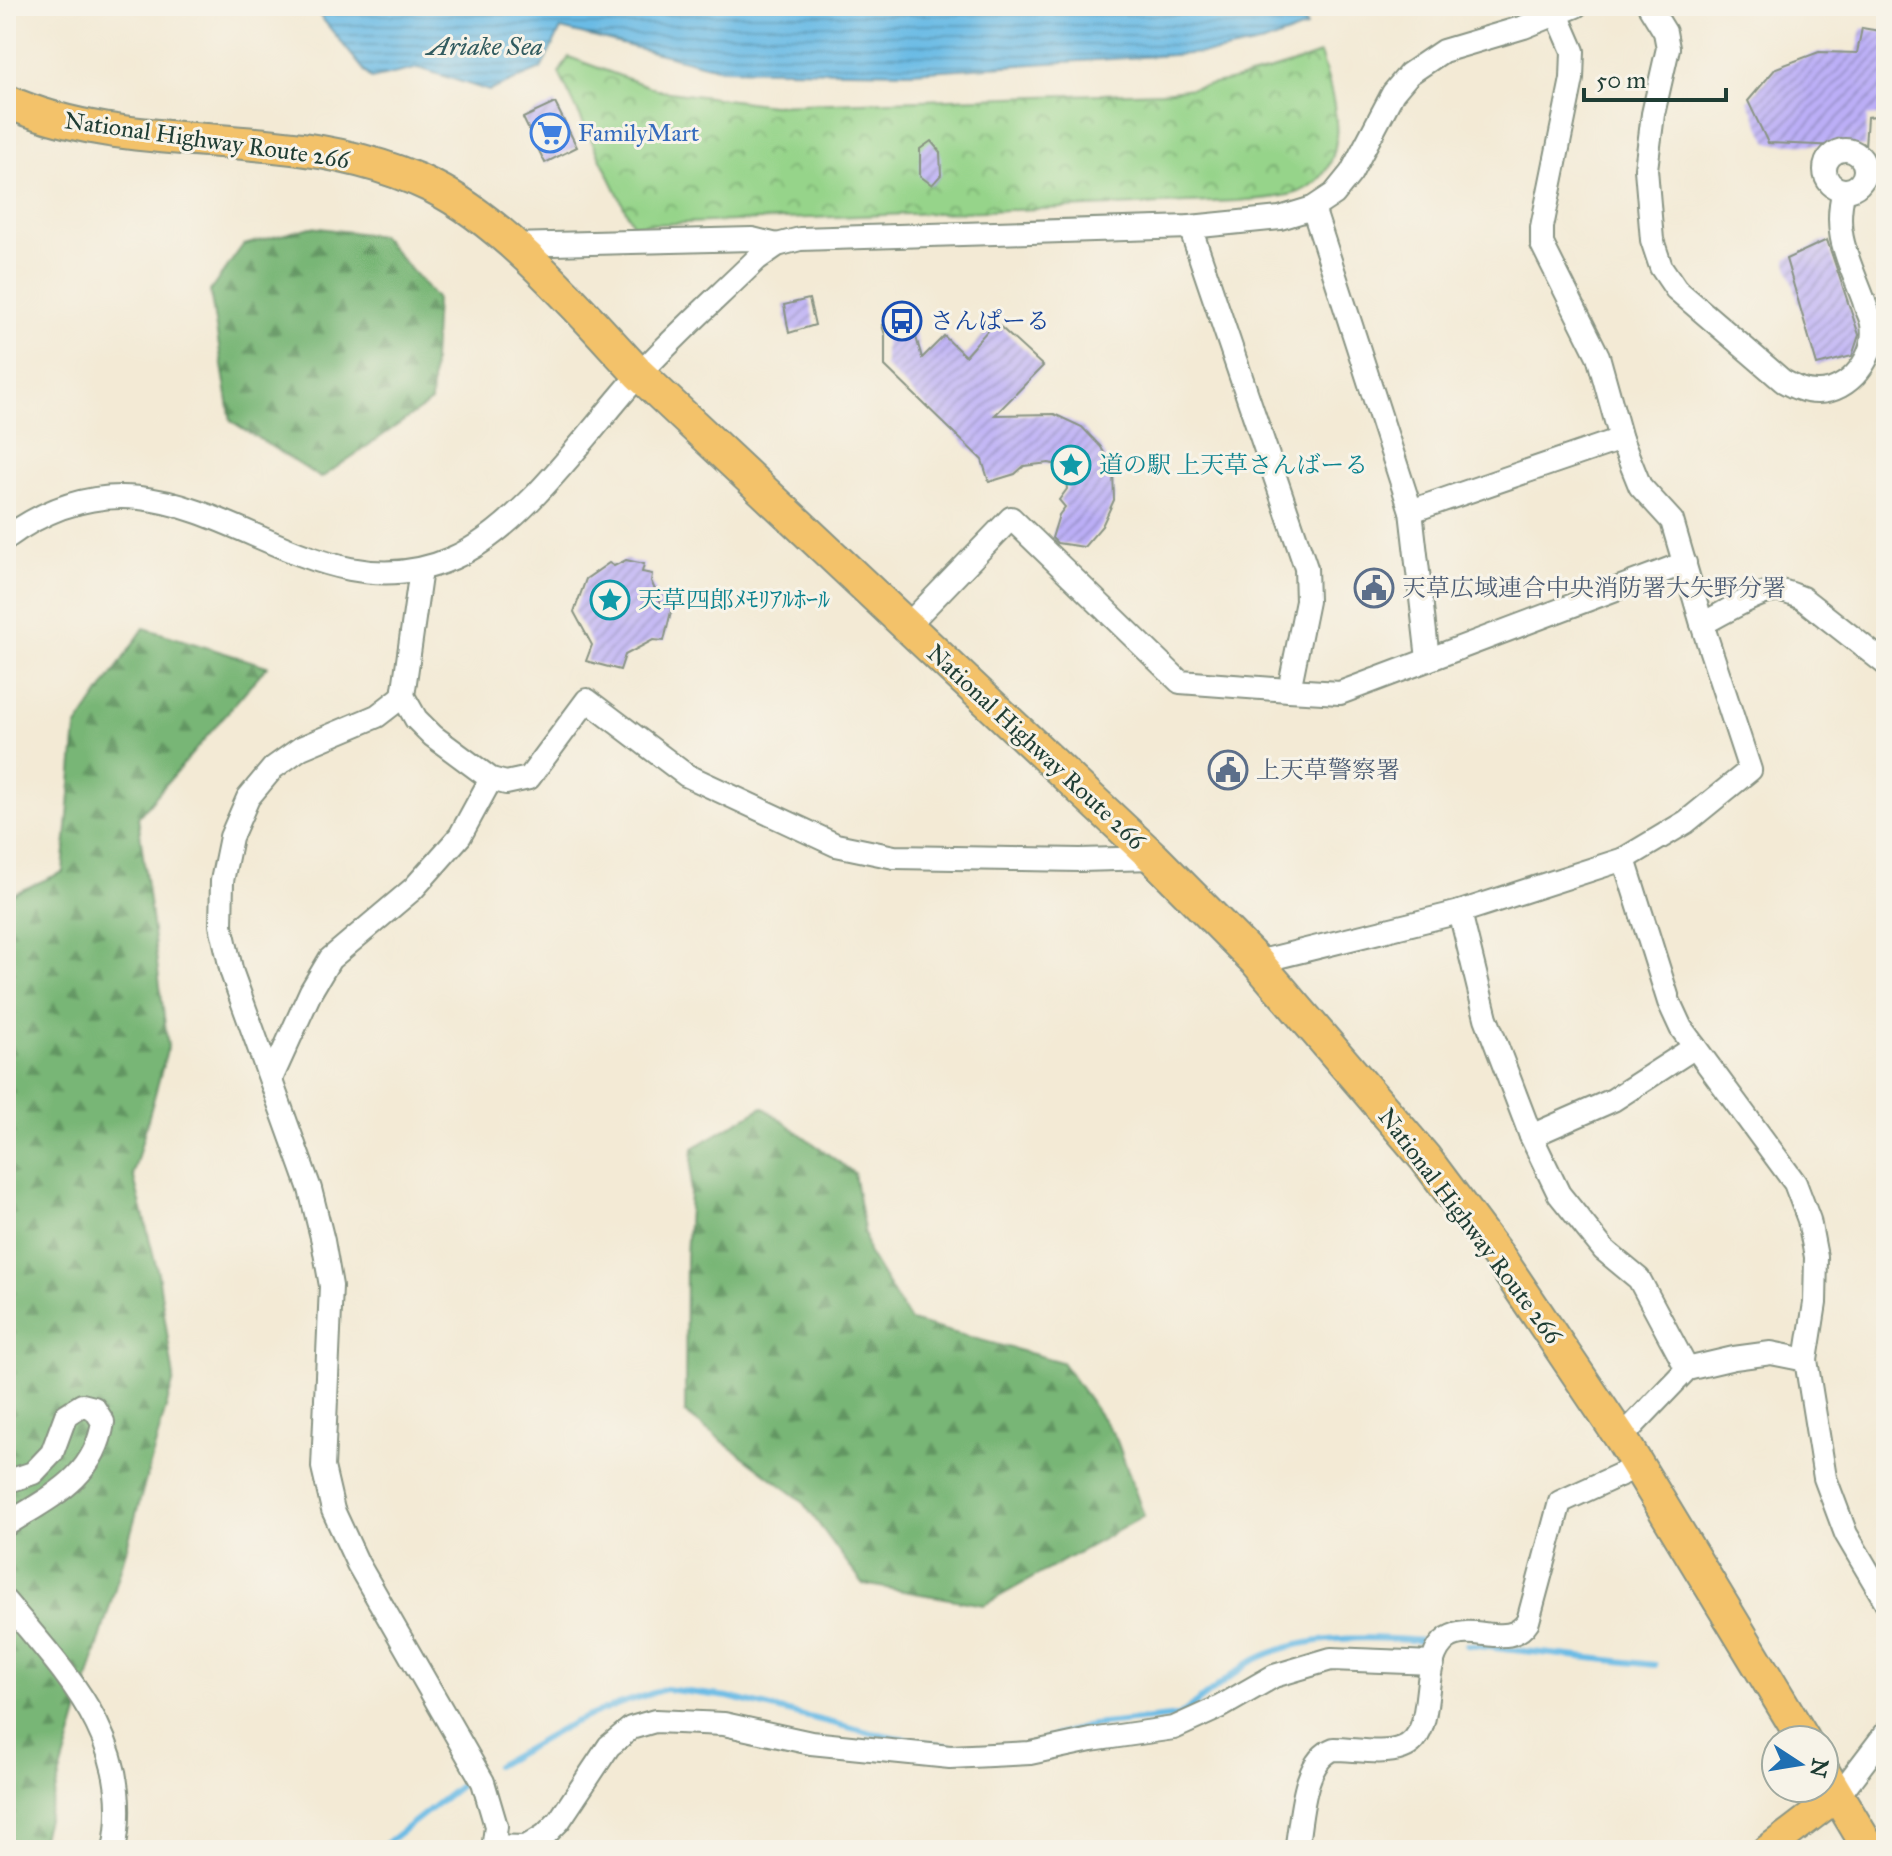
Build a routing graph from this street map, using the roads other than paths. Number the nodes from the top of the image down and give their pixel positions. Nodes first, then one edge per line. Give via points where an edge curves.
1 (1649, 6) edge
2 (1566, 10) edge
3 (6, 101) edge
4 (1844, 190) dead end
5 (1313, 208) junction
6 (1190, 227) junction
7 (511, 245) junction
8 (777, 245) junction
9 (639, 374) junction
10 (1621, 439) junction
11 (1411, 511) junction
12 (6, 538) edge
13 (1685, 563) junction
14 (421, 569) junction
15 (1702, 624) junction
16 (907, 626) junction
17 (1428, 659) junction
18 (1886, 664) edge
19 (1289, 690) junction
20 (403, 696) junction
21 (491, 779) junction
22 (1154, 858) junction
23 (1624, 859) junction
24 (1460, 912) junction
25 (1257, 962) junction
26 (1695, 1047) junction
27 (271, 1079) junction
28 (1531, 1136) junction
29 (1806, 1360) junction
30 (1687, 1369) junction
31 (1621, 1438) junction
32 (1639, 1466) junction
33 (6, 1482) edge
34 (6, 1525) edge
35 (6, 1602) edge
36 (1886, 1602) edge
37 (1433, 1663) junction
38 (1794, 1724) edge
39 (1886, 1733) edge
40 (1840, 1776) edge
41 (1840, 1799) edge
42 (1812, 1804) edge
43 (494, 1848) edge
44 (114, 1850) edge
45 (1296, 1850) edge
46 (1767, 1850) edge
47 (1870, 1850) edge

1 - 4 street via 1668,48 1646,169 1652,240 1661,267 1676,289 1783,381 1802,391 1820,393 1848,381 1871,348 1873,326 1838,229
2 - 5 street via 1443,51 1409,74 1393,93 1351,173
2 - 10 street via 1572,79 1542,244 1598,356
3 - 7 highway, National Highway Route 266 via 112,131 275,146 367,163 434,188
5 - 6 street via 1280,218
5 - 11 street
6 - 8 street via 800,239
6 - 19 street via 1306,568 1307,601
7 - 8 street via 752,239
7 - 9 highway, National Highway Route 266
8 - 9 street
9 - 14 street via 497,532 454,558
9 - 16 highway, National Highway Route 266
10 - 11 street
10 - 13 street via 1640,486 1672,521
11 - 17 street
12 - 14 street via 38,516 79,501 125,496 193,508 324,562 379,572
13 - 15 street
13 - 17 street
14 - 20 street
15 - 18 street via 1762,594 1790,593
15 - 23 street via 1750,770 1686,822
16 - 19 street via 1011,518 1180,682
16 - 22 highway, National Highway Route 266
17 - 19 street via 1340,693
20 - 21 street via 433,736
20 - 27 street via 377,716 301,748 273,768 248,798 231,837 221,925 232,973
21 - 22 street via 506,783 529,778 587,700 686,775 836,845 894,857
21 - 27 street via 460,836 413,889 330,959
22 - 25 highway, National Highway Route 266
23 - 24 street
23 - 26 street via 1669,1002
24 - 25 street
24 - 28 street via 1486,1018
25 - 31 highway, National Highway Route 266 via 1425,1158
26 - 28 street via 1613,1100
26 - 29 street via 1795,1183 1809,1220 1816,1257
27 - 43 street via 310,1189 331,1286 323,1467 333,1510 358,1564 483,1782 496,1826
28 - 30 street via 1559,1194 1604,1250 1639,1279
29 - 30 street via 1771,1353
29 - 36 street via 1825,1478 1846,1534
30 - 31 street
31 - 32 highway, National Highway Route 266
32 - 37 street via 1560,1502 1523,1629 1508,1636 1456,1635 1445,1640
32 - 38 highway, National Highway Route 266
33 - 34 street via 33,1473 52,1453 66,1415 82,1405 94,1408 103,1422 94,1456 68,1486
35 - 44 street via 74,1684 106,1741 118,1789
37 - 43 street via 1331,1659 1274,1676 1174,1728 1030,1753 950,1757 811,1743 724,1724 655,1721 631,1728 609,1746 545,1835 526,1847
37 - 45 street via 1421,1728 1406,1747 1334,1749 1316,1761
39 - 40 street
41 - 47 highway
42 - 46 main road

